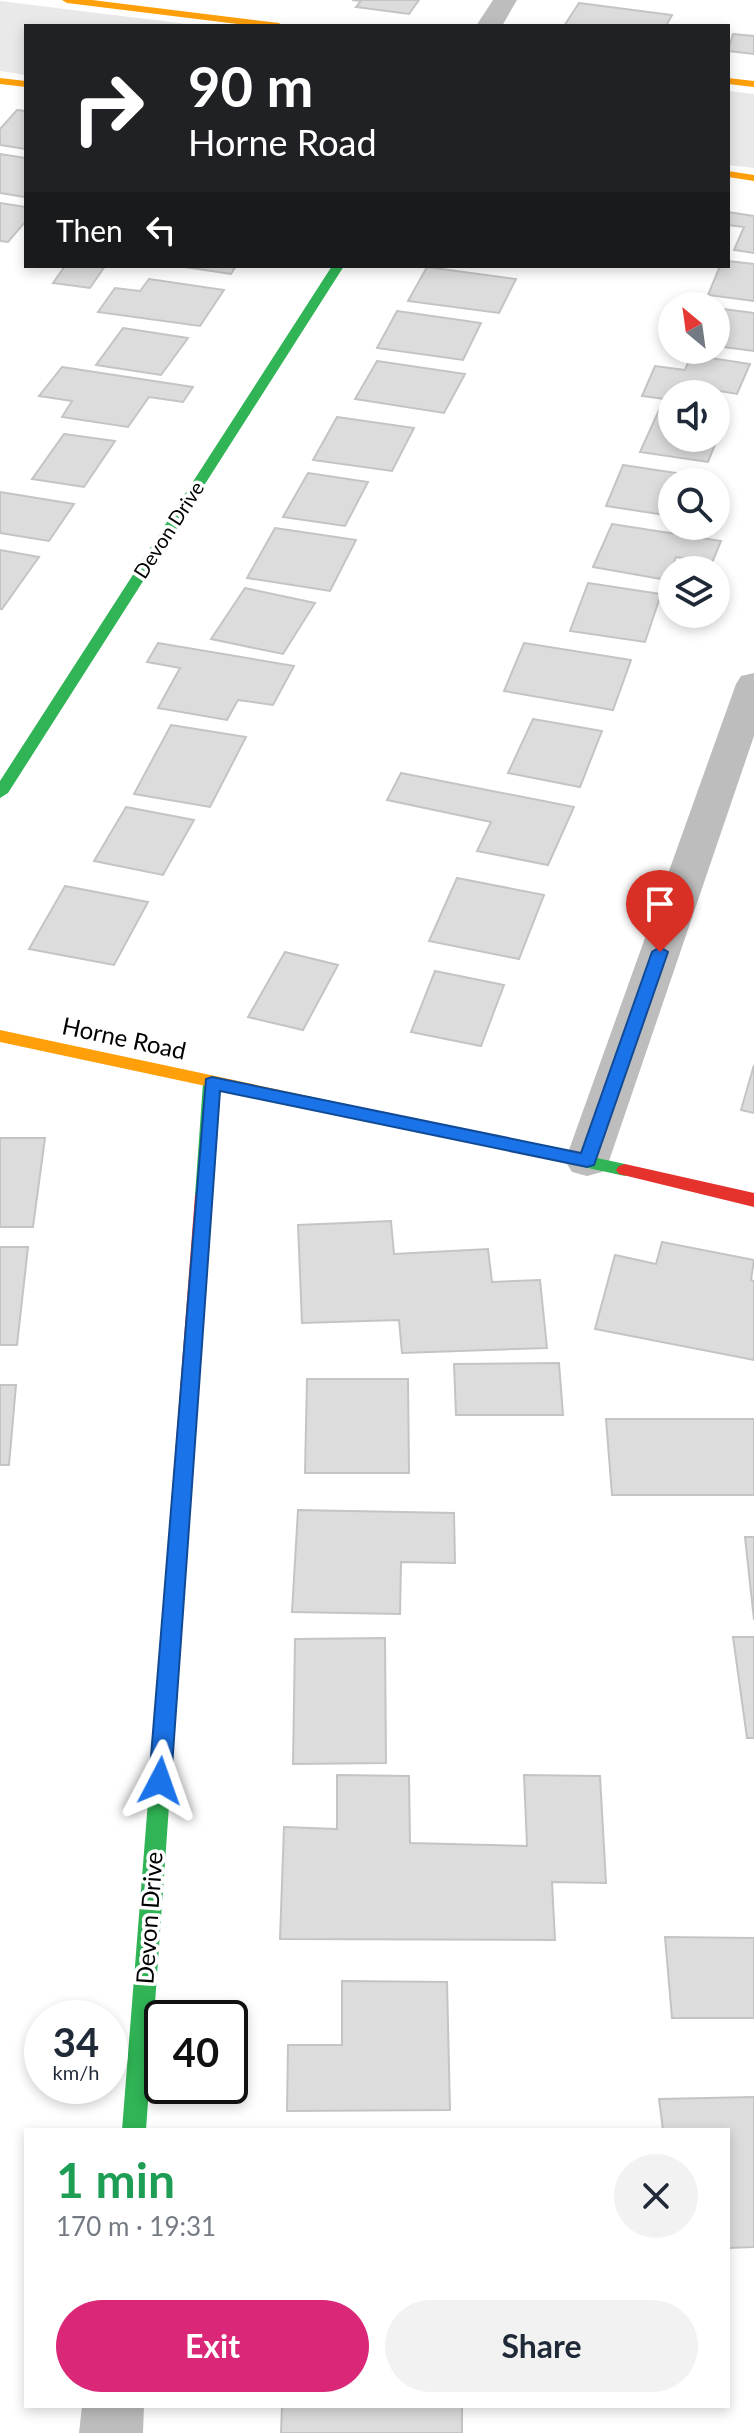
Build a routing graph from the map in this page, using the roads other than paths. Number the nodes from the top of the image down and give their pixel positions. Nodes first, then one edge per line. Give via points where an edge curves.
1 (67, 0) edge
2 (505, 0) edge
3 (263, 24) edge
4 (490, 24) edge
5 (0, 81) edge
6 (730, 81) edge
7 (24, 84) edge
8 (754, 84) edge
9 (730, 174) edge
10 (754, 178) edge
11 (337, 268) edge
12 (754, 684) edge
13 (0, 793) edge
14 (0, 1036) edge
15 (212, 1083) junction
16 (587, 1161) junction
17 (754, 1200) edge
18 (134, 2128) edge
19 (113, 2408) edge
20 (111, 2433) edge

1 - 3 street
2 - 4 street
5 - 7 street
6 - 8 street
9 - 10 street
11 - 13 street, Devon Drive
12 - 16 street
14 - 15 street, Horne Road
15 - 16 street, Horne Road
15 - 18 street, Devon Drive
16 - 17 street, Horne Road
19 - 20 street

